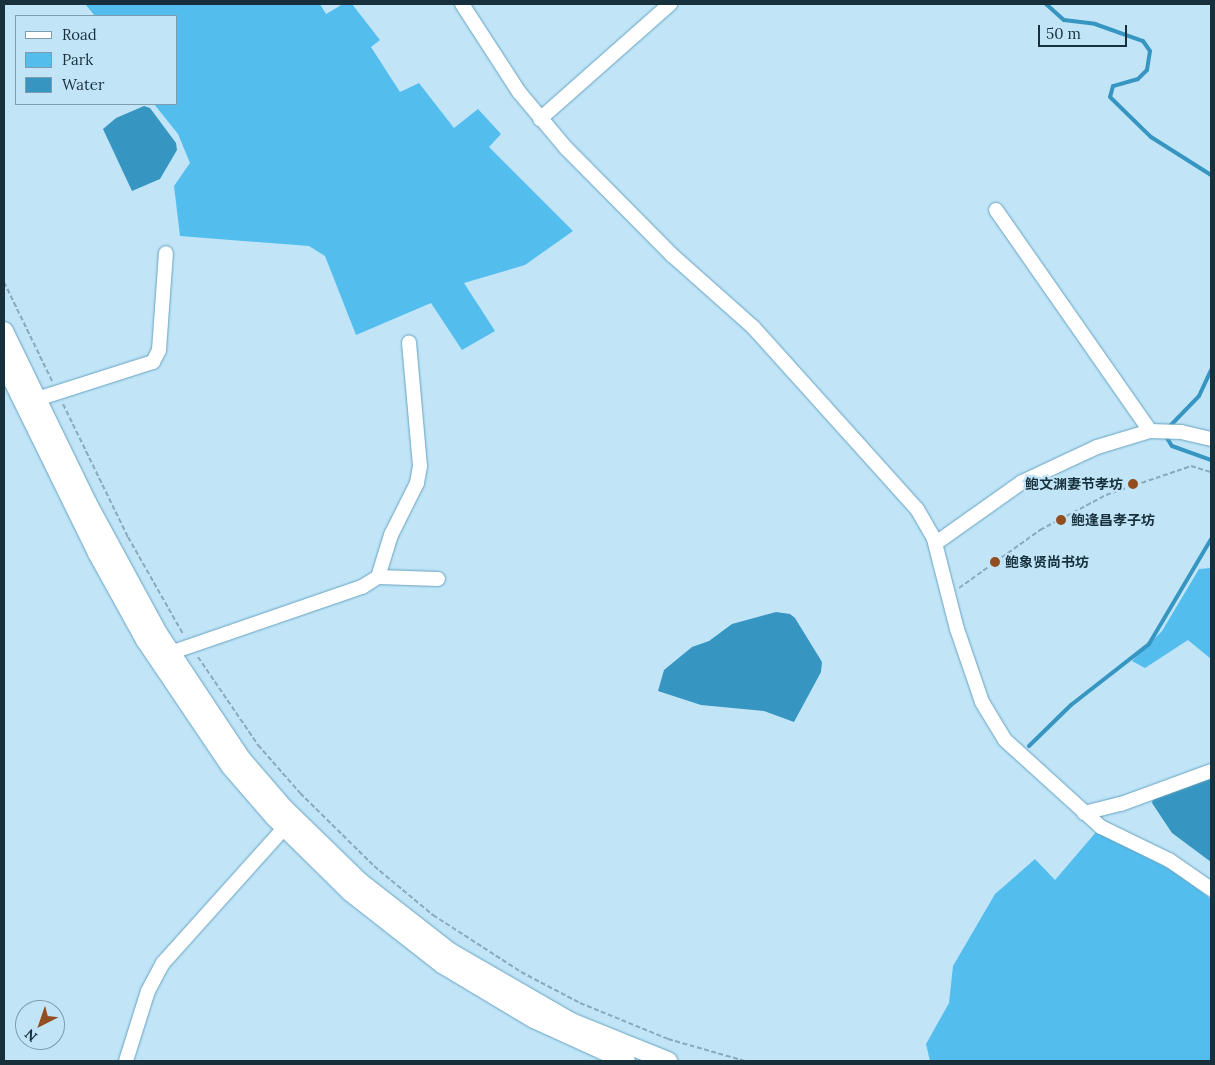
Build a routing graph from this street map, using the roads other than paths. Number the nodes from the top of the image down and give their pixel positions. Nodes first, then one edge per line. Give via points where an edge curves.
1 (462, 4) edge
2 (670, 4) edge
3 (540, 119) junction
4 (996, 210) dead end
5 (166, 253) dead end
6 (4, 331) edge
7 (409, 342) dead end
8 (4, 363) edge
9 (37, 399) junction
10 (1150, 431) junction
11 (1211, 439) edge
12 (936, 543) junction
13 (378, 577) junction
14 (438, 579) dead end
15 (170, 653) junction
16 (1211, 771) edge
17 (1084, 813) junction
18 (284, 828) junction
19 (1211, 890) edge
20 (126, 1061) edge
21 (626, 1061) edge
22 (668, 1061) edge

1 - 3 street
2 - 3 street
3 - 12 street via 673,256 753,327 917,509
4 - 10 street
5 - 9 street via 158,350 153,362
6 - 9 main road
7 - 13 street via 420,466 417,483 391,534
8 - 18 main road via 97,553 145,640 230,766
9 - 15 main road via 110,547
10 - 11 street
10 - 12 street via 1098,447 1022,482
12 - 17 street via 957,629 989,716 1014,749
13 - 14 street
13 - 15 street via 362,588
15 - 22 main road via 212,717 262,783 325,849 390,907 450,952 511,990 595,1033
16 - 17 street via 1121,804
17 - 19 street via 1120,838 1182,868
18 - 20 street via 163,963 148,991
18 - 21 main road via 358,899 442,964 534,1020

